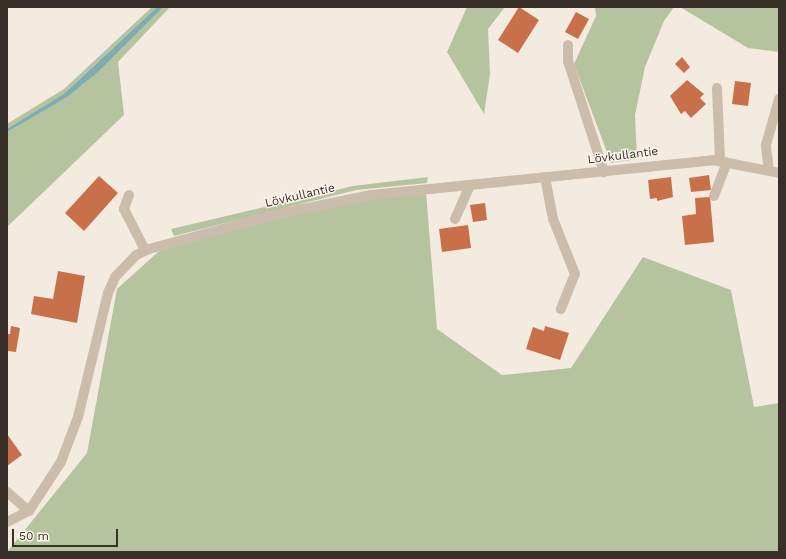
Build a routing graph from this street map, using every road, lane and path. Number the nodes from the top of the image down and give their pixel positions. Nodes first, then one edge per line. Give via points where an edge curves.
1 (568, 45) dead end
2 (717, 88) dead end
3 (779, 99) edge
4 (724, 161) junction
5 (604, 172) junction
6 (774, 172) edge
7 (545, 178) junction
8 (470, 185) junction
9 (129, 195) dead end
10 (714, 196) dead end
11 (455, 219) dead end
12 (146, 250) junction
13 (561, 309) dead end
14 (7, 492) edge
15 (29, 511) junction
16 (7, 522) edge

1 - 5 street via 568,61
2 - 4 street
3 - 6 street via 766,145
4 - 5 street, Lövkullantie
4 - 6 street, Lövkullantie
4 - 10 street
5 - 7 street, Lövkullantie
7 - 8 street, Lövkullantie
7 - 13 street via 553,219 575,274
8 - 11 street
8 - 12 street, Lövkullantie via 348,198 170,241
9 - 12 street via 124,209
12 - 15 street, Lövkullantie via 115,277 78,417 60,462
14 - 15 street
15 - 16 street

